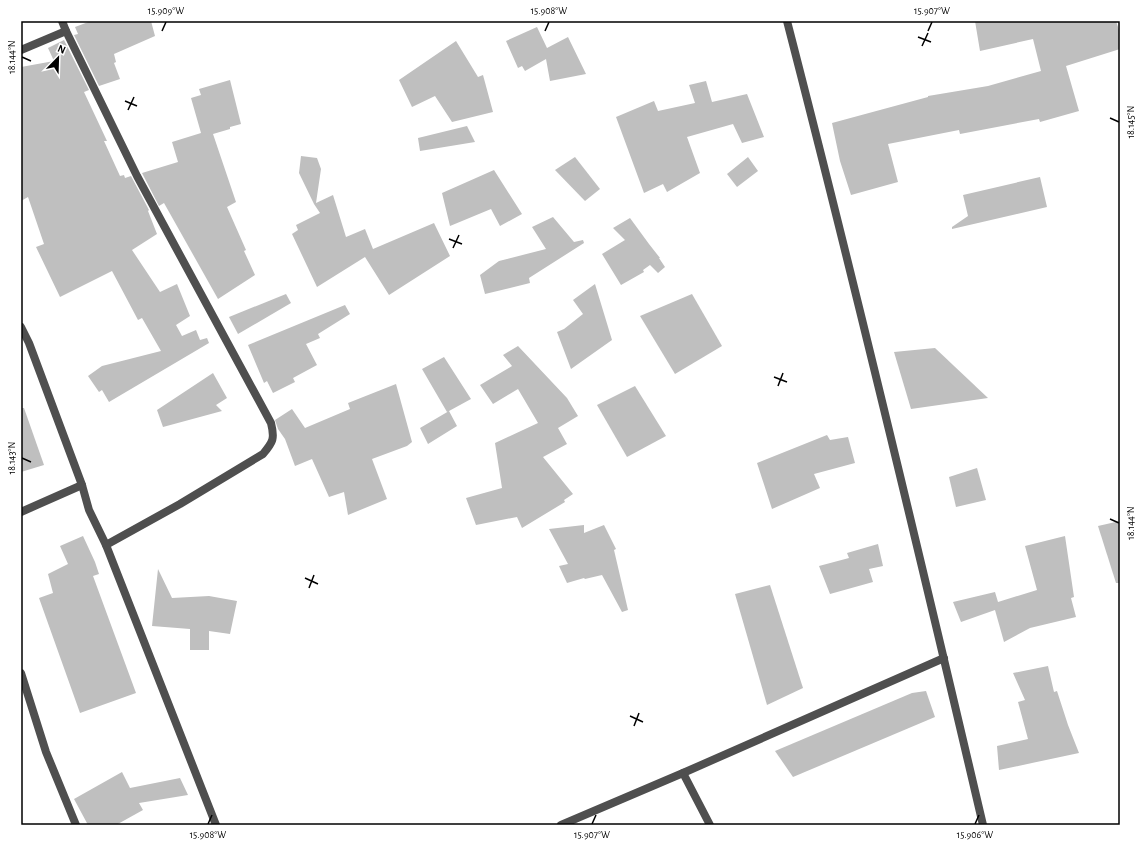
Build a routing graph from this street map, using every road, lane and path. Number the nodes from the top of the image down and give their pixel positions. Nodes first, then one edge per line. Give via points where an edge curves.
1 (62, 21) edge
2 (787, 21) edge
3 (66, 31) junction
4 (21, 50) edge
5 (21, 327) edge
6 (25, 345) edge
7 (82, 485) junction
8 (21, 512) edge
9 (106, 545) junction
10 (944, 658) junction
11 (21, 674) edge
12 (683, 773) junction
13 (76, 825) edge
14 (216, 825) edge
15 (561, 825) edge
16 (710, 825) edge
17 (983, 825) edge

1 - 3 street
2 - 10 street via 824,162
3 - 4 street
3 - 9 street via 137,176 271,423 273,433 271,444 263,454
5 - 6 street
6 - 7 street
7 - 8 street
7 - 9 street via 89,510
9 - 14 street
10 - 12 street
10 - 17 street
11 - 13 street via 46,752
12 - 15 street
12 - 16 street

